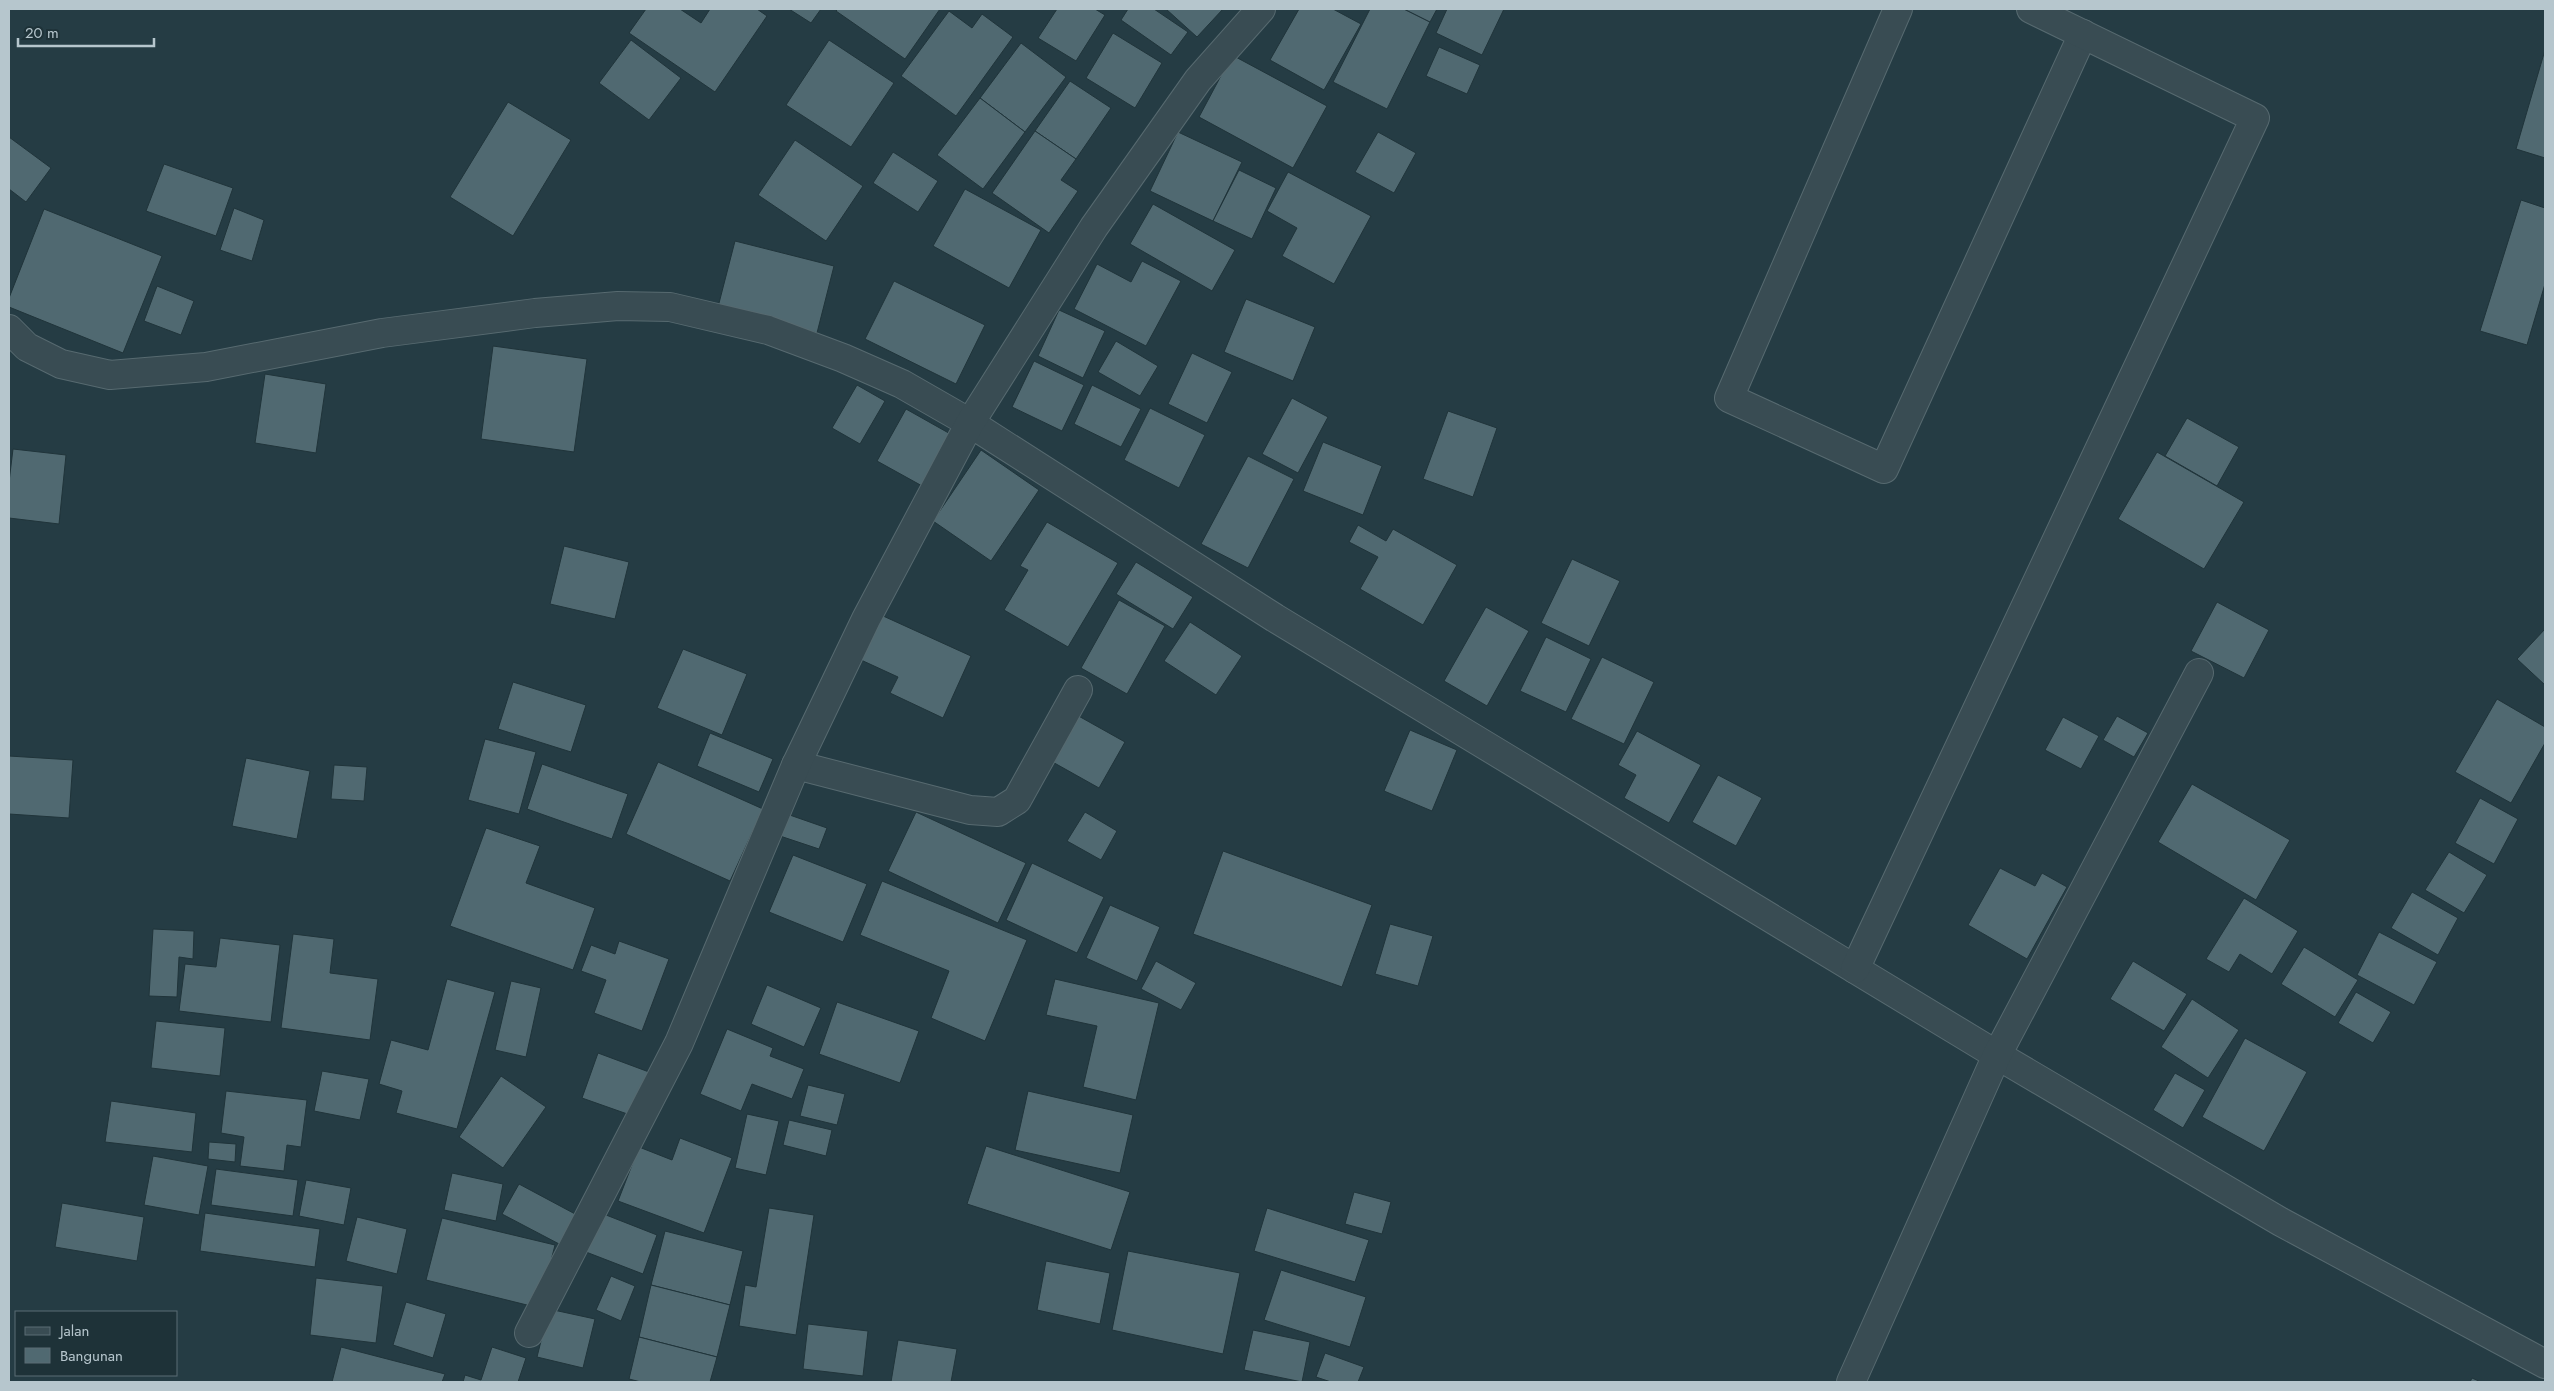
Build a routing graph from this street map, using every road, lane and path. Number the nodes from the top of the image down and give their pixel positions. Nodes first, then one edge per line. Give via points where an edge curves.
1 (1261, 9) edge
2 (1898, 9) edge
3 (2031, 9) edge
4 (2083, 34) junction
5 (9, 329) edge
6 (970, 423) junction
7 (2199, 673) dead end
8 (1078, 690) dead end
9 (796, 765) junction
10 (1855, 968) junction
11 (1997, 1055) junction
12 (529, 1333) dead end
13 (2545, 1364) edge
14 (1851, 1382) edge

1 - 6 street via 1198,80 1094,227
2 - 4 street via 1729,398 1884,469
3 - 4 street
4 - 10 street via 2255,118
5 - 6 street via 27,347 61,364 110,375 206,368 382,333 535,313 618,306 670,308 768,330 843,358 902,384
6 - 9 street via 866,619
6 - 10 street via 1275,618
7 - 11 street
8 - 9 street via 1017,800 998,812 970,810
9 - 12 street via 679,1043
10 - 11 street
11 - 13 street via 2281,1222
11 - 14 street

